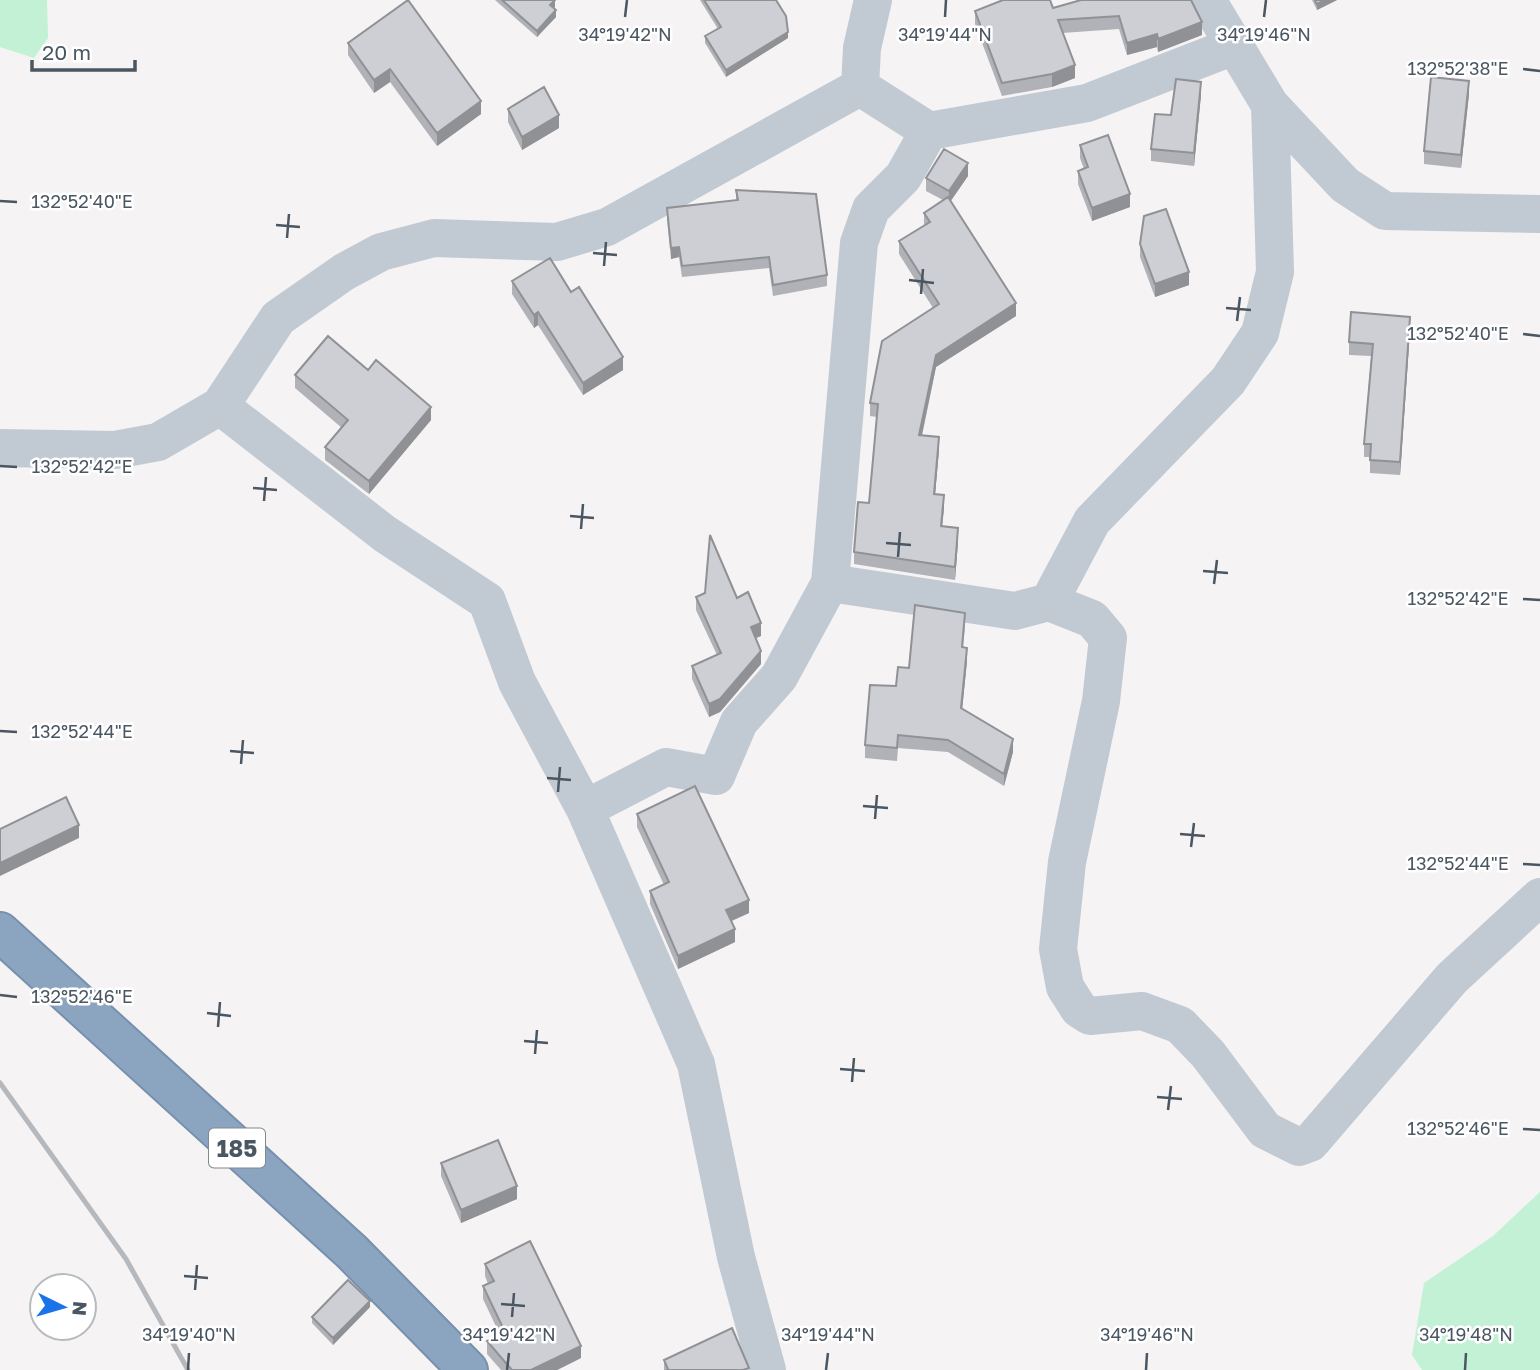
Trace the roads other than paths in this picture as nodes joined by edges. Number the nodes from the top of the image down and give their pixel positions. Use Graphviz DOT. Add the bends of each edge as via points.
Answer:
graph roads {
  1 [pos="873,0"];
  2 [pos="1207,0"];
  3 [pos="1234,46"];
  4 [pos="860,87"];
  5 [pos="1270,105"];
  6 [pos="929,131"];
  7 [pos="1540,214"];
  8 [pos="220,406"];
  9 [pos="0,448"];
  10 [pos="830,583"];
  11 [pos="1049,602"];
  12 [pos="585,809"];
  13 [pos="1540,897"];
  14 [pos="0,932"];
  15 [pos="468,1370"];
  16 [pos="767,1370"];
  1 -- 4 [label="street" via="862,48"];
  2 -- 3 [label="street"];
  3 -- 5 [label="street"];
  3 -- 6 [label="street" via="1087,103"];
  4 -- 6 [label="street"];
  4 -- 8 [label="street" via="607,227 557,242 434,237 381,252 278,318"];
  5 -- 7 [label="street" via="1345,185 1385,211"];
  5 -- 11 [label="street" via="1275,272 1260,333 1228,381 1091,521"];
  6 -- 10 [label="street" via="903,177 871,209 859,243"];
  8 -- 9 [label="street" via="158,442 114,450"];
  8 -- 12 [label="street" via="385,534 488,601 517,682"];
  10 -- 11 [label="street" via="1015,611"];
  10 -- 12 [label="street" via="779,677 740,722 716,776 666,767"];
  11 -- 13 [label="street" via="1092,619 1108,638 1101,701 1068,862 1058,950 1065,987 1079,1009 1090,1016 1142,1011 1180,1026 1208,1054 1265,1130 1299,1147 1310,1143 1451,978"];
  12 -- 16 [label="street" via="696,1064 736,1257"];
  14 -- 15 [label="highway, 185" via="352,1252"];
}
